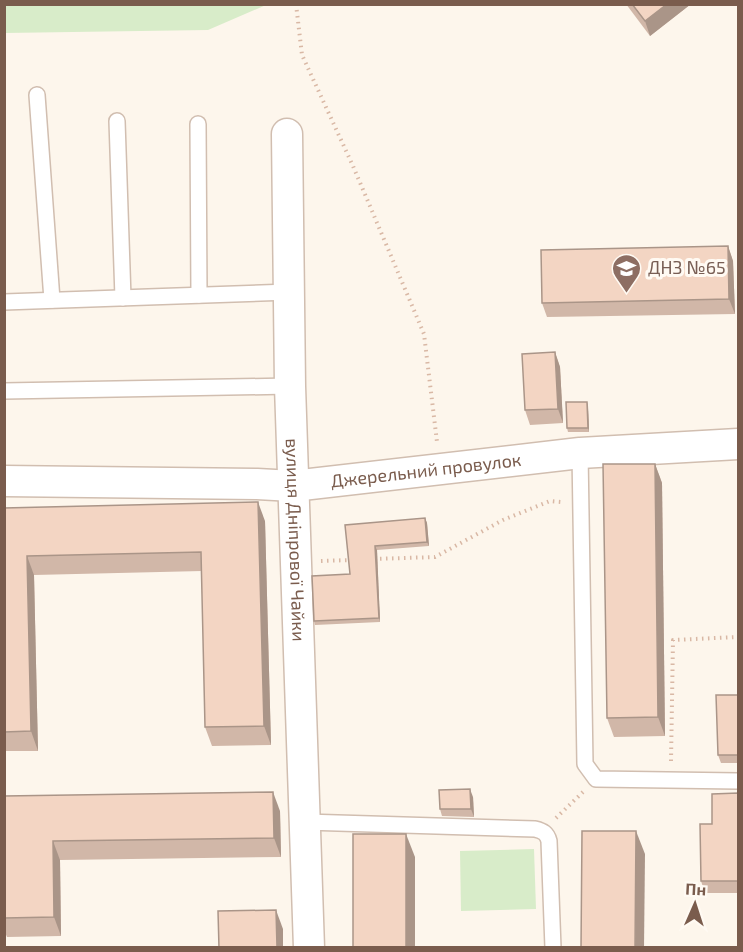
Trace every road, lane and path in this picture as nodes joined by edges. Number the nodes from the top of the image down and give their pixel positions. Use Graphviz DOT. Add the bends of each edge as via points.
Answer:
graph roads {
  1 [pos="296,4"];
  2 [pos="37,96"];
  3 [pos="117,121"];
  4 [pos="198,124"];
  5 [pos="287,134"];
  6 [pos="290,292"];
  7 [pos="199,295"];
  8 [pos="123,298"];
  9 [pos="52,300"];
  10 [pos="4,302"];
  11 [pos="290,386"];
  12 [pos="4,391"];
  13 [pos="738,444"];
  14 [pos="580,453"];
  15 [pos="442,469"];
  16 [pos="4,481"];
  17 [pos="294,486"];
  18 [pos="581,503"];
  19 [pos="354,560"];
  20 [pos="365,560"];
  21 [pos="296,562"];
  22 [pos="738,637"];
  23 [pos="596,779"];
  24 [pos="671,780"];
  25 [pos="738,781"];
  26 [pos="305,822"];
  27 [pos="542,831"];
  28 [pos="309,948"];
  29 [pos="553,948"];
  1 -- 15 [label="path" via="302,55 424,334"];
  2 -- 9 [label="lane"];
  3 -- 8 [label="lane"];
  4 -- 7 [label="lane"];
  5 -- 6 [label="street, вулиця Дніпрової Чайки"];
  6 -- 7 [label="lane"];
  6 -- 11 [label="street, вулиця Дніпрової Чайки"];
  7 -- 8 [label="lane"];
  8 -- 9 [label="lane"];
  9 -- 10 [label="lane"];
  11 -- 12 [label="lane"];
  11 -- 17 [label="street, вулиця Дніпрової Чайки"];
  13 -- 14 [label="street, Джерельний провулок"];
  14 -- 15 [label="street, Джерельний провулок"];
  14 -- 18 [label="lane"];
  15 -- 17 [label="street, Джерельний провулок"];
  16 -- 17 [label="street, Джерельний провулок"];
  17 -- 21 [label="street, вулиця Дніпрової Чайки"];
  18 -- 20 [label="path" via="550,501 503,520 435,557"];
  18 -- 23 [label="lane" via="585,764"];
  19 -- 21 [label="path"];
  21 -- 26 [label="street, вулиця Дніпрової Чайки"];
  22 -- 24 [label="path" via="673,640"];
  23 -- 24 [label="lane"];
  23 -- 27 [label="path"];
  24 -- 25 [label="lane"];
  26 -- 27 [label="lane"];
  26 -- 28 [label="street, вулиця Дніпрової Чайки"];
  27 -- 29 [label="lane" via="549,841"];
}
